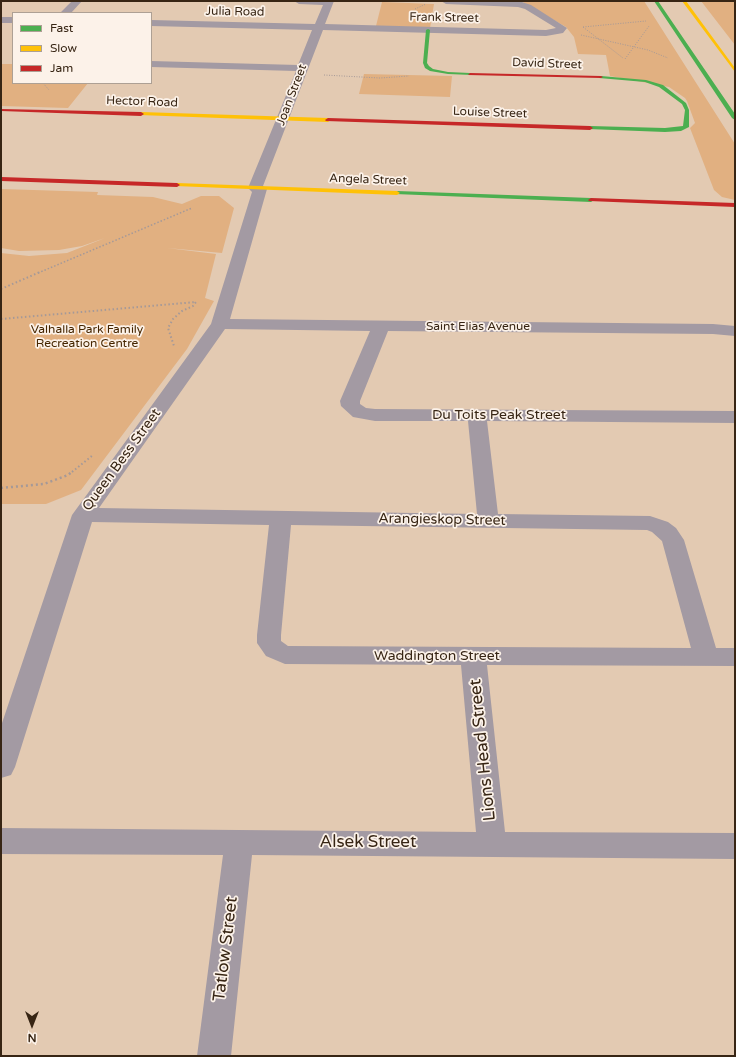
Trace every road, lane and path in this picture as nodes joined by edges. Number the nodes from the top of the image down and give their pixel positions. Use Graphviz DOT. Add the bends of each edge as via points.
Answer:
graph roads {
  1 [pos="77,1"];
  2 [pos="299,1"];
  3 [pos="329,1"];
  4 [pos="446,1"];
  5 [pos="656,1"];
  6 [pos="684,1"];
  7 [pos="66,12"];
  8 [pos="1,20"];
  9 [pos="12,20"];
  10 [pos="649,20"];
  11 [pos="152,23"];
  12 [pos="650,24"];
  13 [pos="318,28"];
  14 [pos="559,28"];
  15 [pos="428,30"];
  16 [pos="595,37"];
  17 [pos="634,47"];
  18 [pos="673,60"];
  19 [pos="152,64"];
  20 [pos="432,70"];
  21 [pos="301,71"];
  22 [pos="735,71"];
  23 [pos="1,110"];
  24 [pos="687,117"];
  25 [pos="735,118"];
  26 [pos="282,119"];
  27 [pos="1,180"];
  28 [pos="257,188"];
  29 [pos="198,205"];
  30 [pos="735,205"];
  31 [pos="1,289"];
  32 [pos="1,319"];
  33 [pos="220,324"];
  34 [pos="381,326"];
  35 [pos="735,331"];
  36 [pos="176,349"];
  37 [pos="477,415"];
  38 [pos="735,417"];
  39 [pos="95,453"];
  40 [pos="1,488"];
  41 [pos="83,515"];
  42 [pos="281,518"];
  43 [pos="488,520"];
  44 [pos="473,656"];
  45 [pos="706,657"];
  46 [pos="735,657"];
  47 [pos="1,767"];
  48 [pos="1,841"];
  49 [pos="239,843"];
  50 [pos="492,844"];
  51 [pos="735,846"];
  52 [pos="214,1056"];
  1 -- 7 [label="street"];
  2 -- 3 [label="street"];
  3 -- 13 [label="street, Joan Street"];
  4 -- 14 [label="street" via="519,4 528,7"];
  5 -- 25 [label="street"];
  6 -- 22 [label="street"];
  8 -- 9 [label="street"];
  10 -- 16 [label="path" via="584,27"];
  11 -- 13 [label="street, Julia Road"];
  12 -- 17 [label="path"];
  13 -- 15 [label="street, Frank Street"];
  13 -- 21 [label="street, Joan Street"];
  14 -- 15 [label="street, Frank Street" via="546,33"];
  14 -- 16 [label="path"];
  15 -- 20 [label="street" via="425,63"];
  16 -- 17 [label="path"];
  16 -- 17 [label="path" via="625,59"];
  17 -- 18 [label="path"];
  19 -- 21 [label="street"];
  20 -- 21 [label="path" via="391,78"];
  20 -- 24 [label="street, David Street" via="448,73 622,78 646,81 661,86 675,95 684,103"];
  21 -- 26 [label="street, Joan Street"];
  23 -- 26 [label="street, Hector Road"];
  24 -- 26 [label="street, Louise Street" via="686,127 665,130"];
  26 -- 28 [label="street, Joan Street"];
  27 -- 28 [label="street, Angela Street"];
  28 -- 30 [label="street, Angela Street"];
  28 -- 33 [label="street, Queen Bess Street"];
  29 -- 31 [label="path"];
  32 -- 36 [label="path" via="196,302 173,319 168,328"];
  33 -- 34 [label="street, Saint Elias Avenue"];
  33 -- 41 [label="street, Queen Bess Street"];
  34 -- 35 [label="street, Saint Elias Avenue"];
  34 -- 37 [label="street, Du Toits Peak Street" via="350,401 355,410 368,414"];
  37 -- 38 [label="street, Du Toits Peak Street"];
  37 -- 43 [label="street"];
  39 -- 40 [label="path" via="68,476 44,484"];
  41 -- 42 [label="street, Arangieskop Street"];
  41 -- 47 [label="street, Queen Bess Street"];
  42 -- 43 [label="street, Arangieskop Street"];
  42 -- 44 [label="street, Waddington Street" via="269,635 269,643 275,650 285,655 296,656"];
  43 -- 45 [label="street, Arangieskop Street" via="639,522 660,527 673,540"];
  44 -- 45 [label="street, Waddington Street"];
  44 -- 50 [label="street, Lions Head Street"];
  45 -- 46 [label="street, Waddington Street"];
  48 -- 49 [label="street, Alsek Street"];
  49 -- 50 [label="street, Alsek Street"];
  49 -- 52 [label="street, Tatlow Street"];
  50 -- 51 [label="street, Alsek Street"];
}
